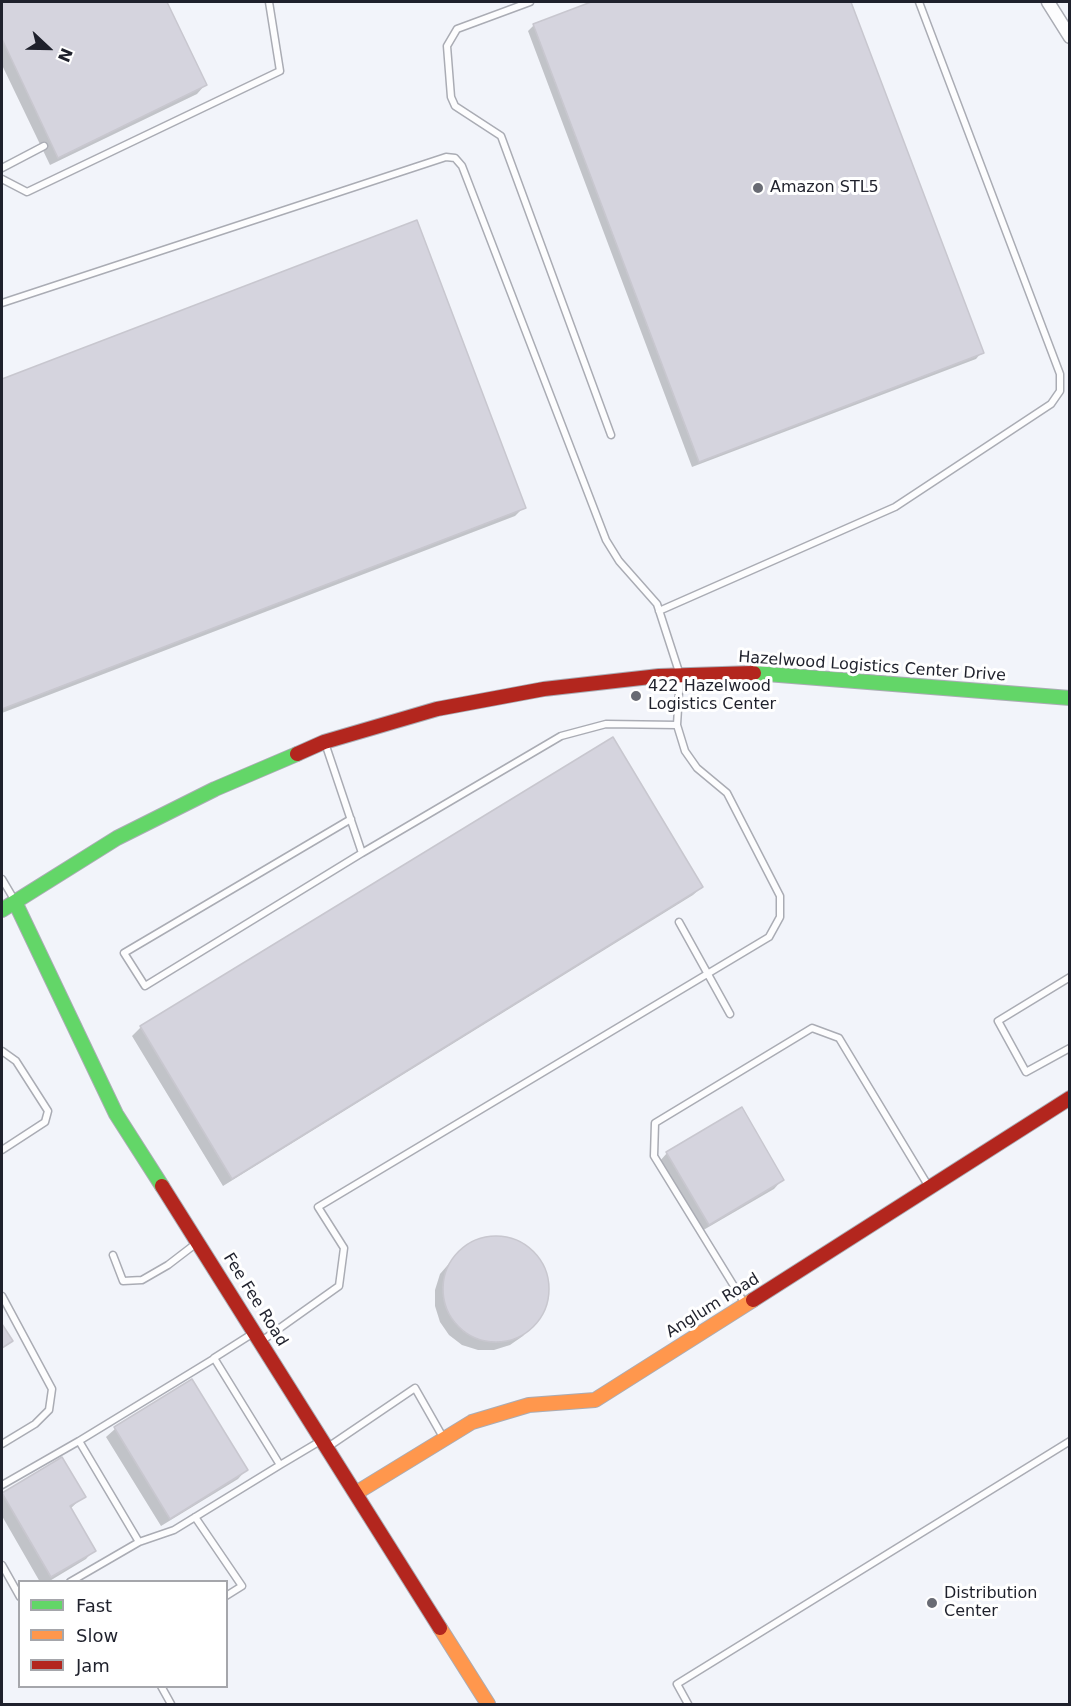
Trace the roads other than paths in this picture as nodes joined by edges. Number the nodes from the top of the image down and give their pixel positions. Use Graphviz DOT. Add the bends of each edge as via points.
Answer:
graph roads {
  1 [pos="269,2"];
  2 [pos="530,2"];
  3 [pos="919,2"];
  4 [pos="1048,2"];
  5 [pos="1070,38"];
  6 [pos="44,146"];
  7 [pos="2,168"];
  8 [pos="2,179"];
  9 [pos="2,303"];
  10 [pos="611,435"];
  11 [pos="659,611"];
  12 [pos="680,675"];
  13 [pos="1070,698"];
  14 [pos="677,725"];
  15 [pos="324,742"];
  16 [pos="351,819"];
  17 [pos="362,853"];
  18 [pos="2,879"];
  19 [pos="15,902"];
  20 [pos="2,910"];
  21 [pos="679,922"];
  22 [pos="707,973"];
  23 [pos="1070,977"];
  24 [pos="730,1014"];
  25 [pos="1070,1048"];
  26 [pos="2,1051"];
  27 [pos="1070,1098"];
  28 [pos="2,1150"];
  29 [pos="929,1187"];
  30 [pos="198,1241"];
  31 [pos="113,1256"];
  32 [pos="2,1296"];
  33 [pos="745,1305"];
  34 [pos="259,1336"];
  35 [pos="215,1358"];
  36 [pos="444,1439"];
  37 [pos="78,1441"];
  38 [pos="1070,1441"];
  39 [pos="325,1443"];
  40 [pos="2,1444"];
  41 [pos="280,1465"];
  42 [pos="2,1485"];
  43 [pos="356,1493"];
  44 [pos="195,1517"];
  45 [pos="139,1542"];
  46 [pos="2,1565"];
  47 [pos="72,1580"];
  48 [pos="18,1593"];
  49 [pos="228,1595"];
  50 [pos="162,1688"];
  51 [pos="171,1704"];
  52 [pos="488,1704"];
  53 [pos="688,1704"];
  1 -- 8 [label="lane" via="280,71 27,192"];
  2 -- 10 [label="lane" via="457,29 447,46 451,97 455,106 501,136"];
  3 -- 11 [label="lane" via="1060,374 1060,391 1051,404 895,507"];
  4 -- 5 [label="street"];
  6 -- 7 [label="lane"];
  9 -- 11 [label="lane" via="446,157 454,158 462,165 606,540"];
  11 -- 12 [label="lane"];
  12 -- 13 [label="street, Hazelwood Logistics Center Drive" via="767,673"];
  12 -- 14 [label="lane"];
  12 -- 15 [label="street, Hazelwood Logistics Center Drive" via="555,687 437,709"];
  14 -- 17 [label="lane" via="606,724 561,736"];
  14 -- 22 [label="lane" via="685,751 697,768 727,793 780,896 780,917 769,937"];
  15 -- 16 [label="lane"];
  15 -- 19 [label="street, Hazelwood Logistics Center Drive" via="215,789 117,838"];
  16 -- 17 [label="lane"];
  16 -- 17 [label="lane" via="124,953 146,986"];
  18 -- 19 [label="lane"];
  19 -- 20 [label="street, Hazelwood Logistics Center Drive"];
  19 -- 30 [label="street, Fee Fee Road" via="116,1114"];
  21 -- 22 [label="lane"];
  22 -- 24 [label="lane"];
  22 -- 34 [label="lane" via="318,1207 344,1248 339,1286"];
  23 -- 25 [label="lane" via="998,1022 1026,1072"];
  26 -- 28 [label="lane" via="16,1062 48,1111 45,1122"];
  27 -- 29 [label="street, Anglum Road"];
  29 -- 33 [label="street, Anglum Road"];
  29 -- 33 [label="lane" via="839,1038 812,1028 655,1123 654,1156"];
  30 -- 31 [label="lane" via="142,1280 123,1281"];
  30 -- 34 [label="street, Fee Fee Road"];
  32 -- 40 [label="lane" via="52,1389 49,1410 35,1424"];
  33 -- 36 [label="street, Anglum Road" via="595,1400 529,1405 472,1422"];
  34 -- 35 [label="lane"];
  34 -- 39 [label="street, Fee Fee Road"];
  35 -- 37 [label="lane"];
  35 -- 41 [label="lane"];
  36 -- 39 [label="lane" via="415,1388"];
  36 -- 43 [label="street, Anglum Road"];
  37 -- 42 [label="lane"];
  37 -- 45 [label="lane"];
  38 -- 53 [label="lane" via="677,1683"];
  39 -- 41 [label="lane"];
  39 -- 43 [label="street, Fee Fee Road"];
  41 -- 44 [label="lane"];
  43 -- 52 [label="street, Fee Fee Road"];
  44 -- 45 [label="lane" via="174,1530"];
  44 -- 49 [label="lane" via="242,1586"];
  45 -- 47 [label="lane"];
  46 -- 48 [label="lane"];
  50 -- 51 [label="lane"];
}
